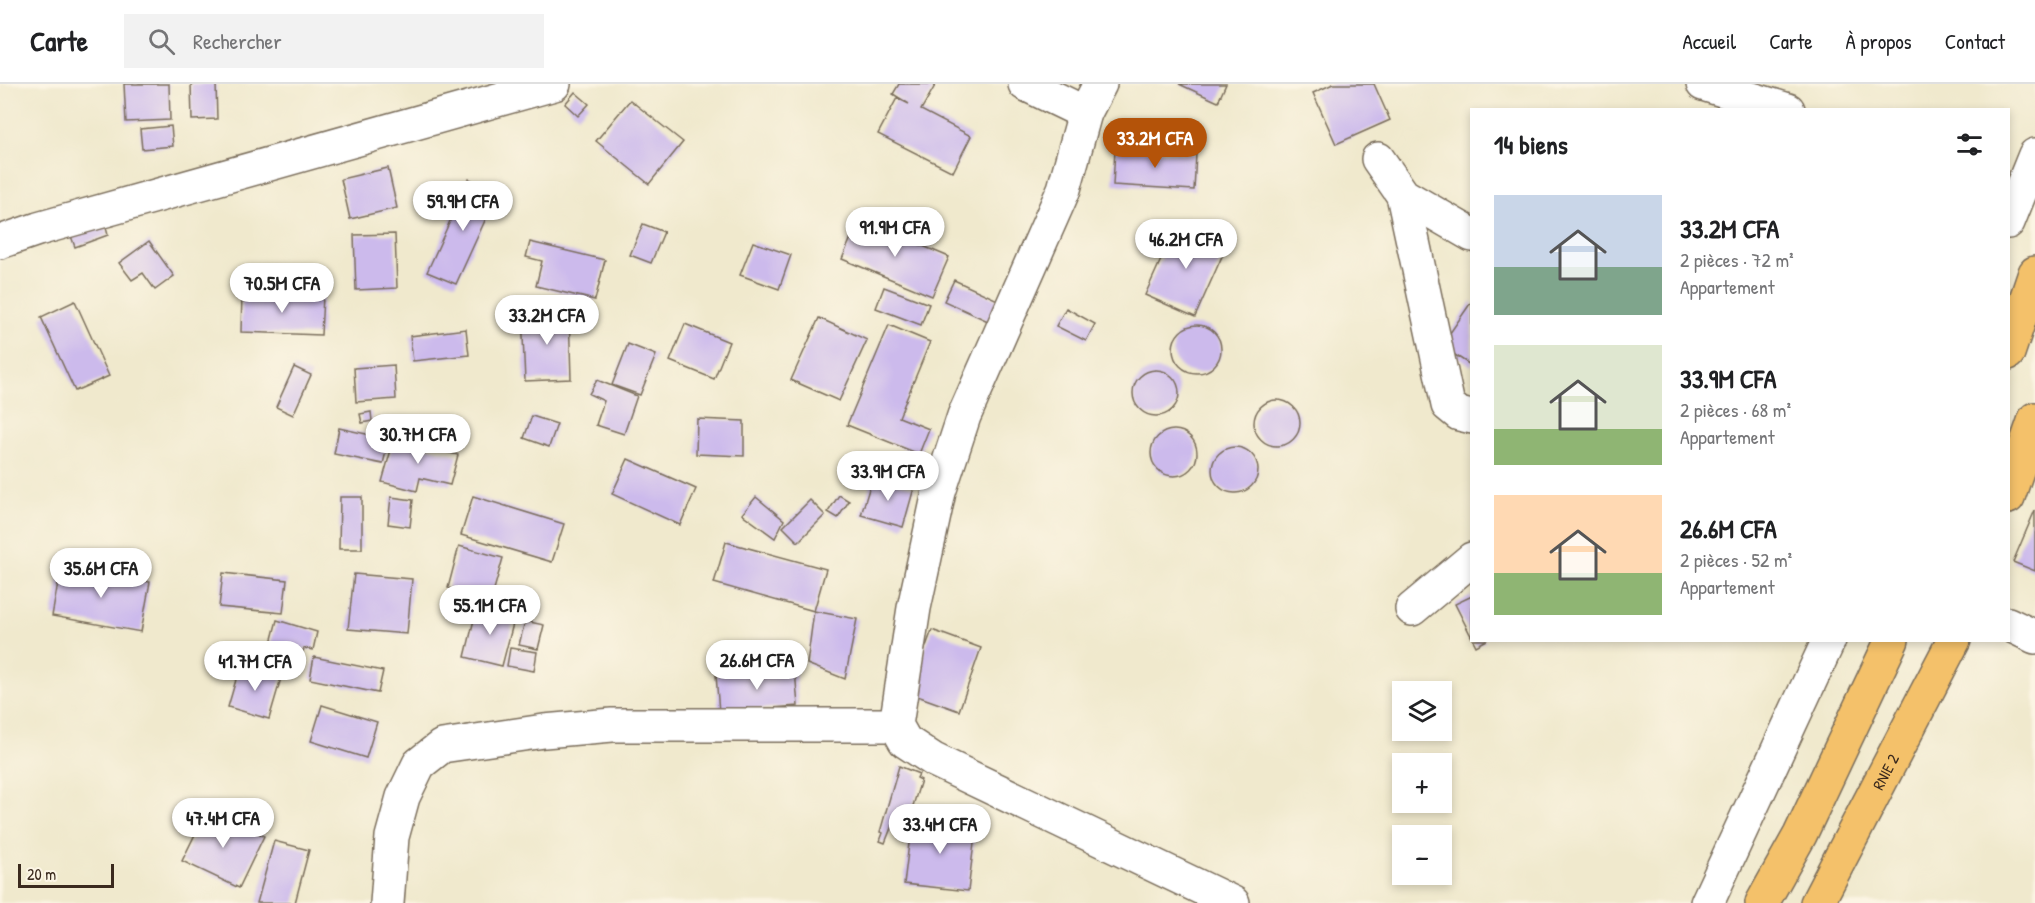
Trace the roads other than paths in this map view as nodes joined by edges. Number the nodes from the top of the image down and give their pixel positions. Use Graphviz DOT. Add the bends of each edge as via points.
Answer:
graph roads {
  1 [pos="554,84"];
  2 [pos="1025,84"];
  3 [pos="1100,84"];
  4 [pos="1703,84"];
  5 [pos="1781,108"];
  6 [pos="1085,113"];
  7 [pos="1378,159"];
  8 [pos="2026,173"];
  9 [pos="1403,195"];
  10 [pos="2010,217"];
  11 [pos="1470,233"];
  12 [pos="0,243"];
  13 [pos="2035,273"];
  14 [pos="2010,347"];
  15 [pos="1470,417"];
  16 [pos="2035,418"];
  17 [pos="2010,490"];
  18 [pos="1470,561"];
  19 [pos="1412,609"];
  20 [pos="2010,625"];
  21 [pos="2035,637"];
  22 [pos="1828,642"];
  23 [pos="1891,642"];
  24 [pos="1953,642"];
  25 [pos="896,725"];
  26 [pos="387,903"];
  27 [pos="1233,903"];
  28 [pos="1707,903"];
  29 [pos="1762,903"];
  30 [pos="1817,903"];
  1 -- 12 [label="street"];
  2 -- 6 [label="street"];
  3 -- 6 [label="street"];
  4 -- 5 [label="street"];
  6 -- 25 [label="street" via="1064,189 964,416 939,492 914,608"];
  7 -- 9 [label="street"];
  8 -- 10 [label="street"];
  9 -- 11 [label="street"];
  9 -- 15 [label="street" via="1448,405"];
  13 -- 14 [label="highway"];
  16 -- 17 [label="highway"];
  18 -- 19 [label="street"];
  20 -- 21 [label="street"];
  22 -- 28 [label="street"];
  23 -- 29 [label="highway" via="1800,835"];
  24 -- 30 [label="highway, RNIE 2 / RNIE 2"];
  25 -- 26 [label="street" via="612,725 442,746 419,764 403,797 392,837"];
  25 -- 27 [label="street" via="905,741 934,760"];
}
